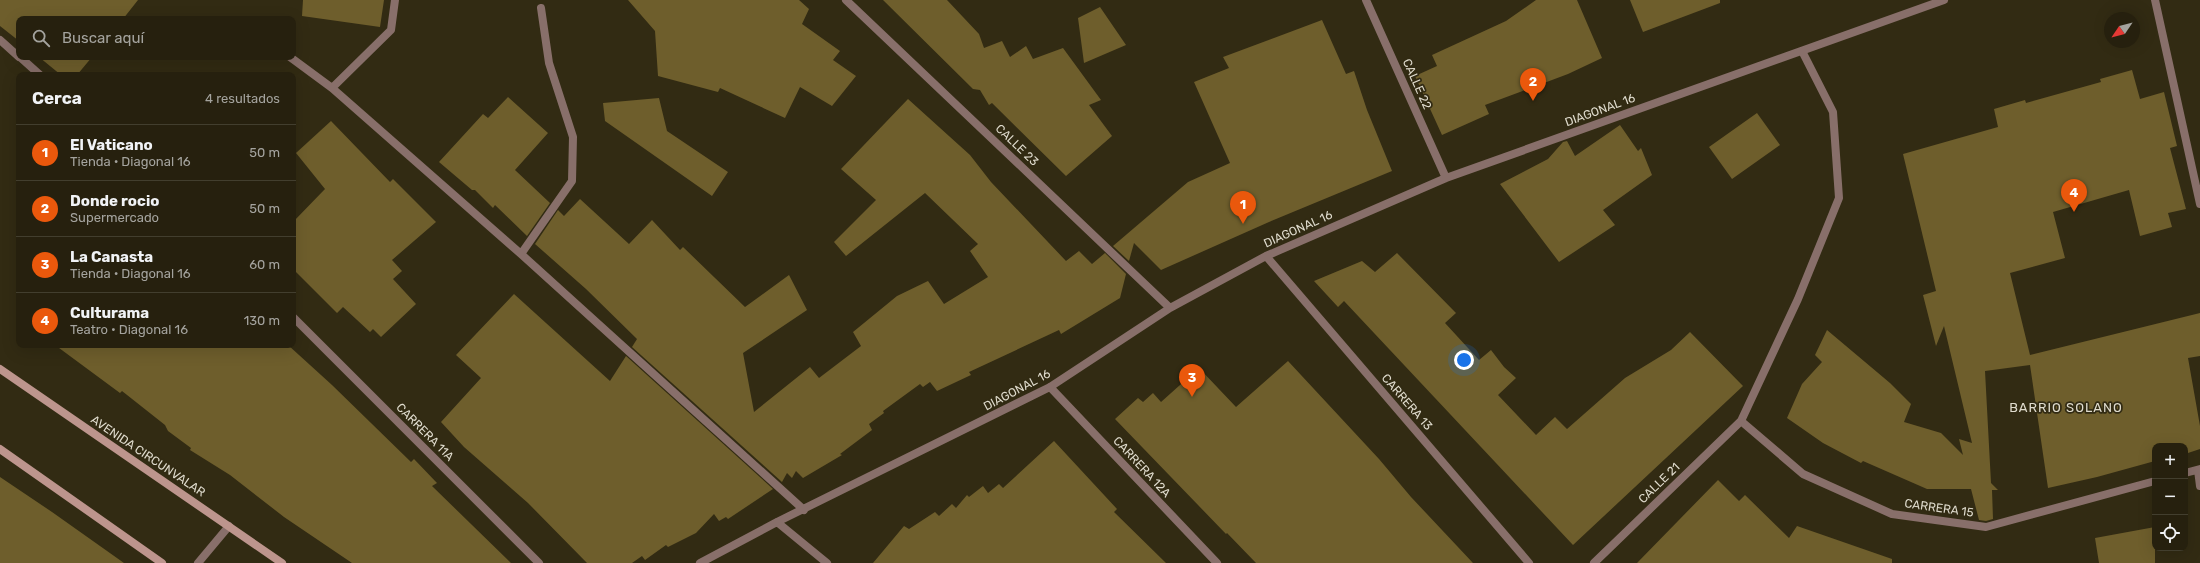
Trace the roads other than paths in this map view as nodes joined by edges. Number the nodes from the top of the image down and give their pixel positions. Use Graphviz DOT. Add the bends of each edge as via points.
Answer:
graph roads {
  1 [pos="395,0"];
  2 [pos="846,0"];
  3 [pos="1366,0"];
  4 [pos="1944,0"];
  5 [pos="2155,0"];
  6 [pos="541,8"];
  7 [pos="0,40"];
  8 [pos="1802,51"];
  9 [pos="16,54"];
  10 [pos="22,60"];
  11 [pos="294,60"];
  12 [pos="36,72"];
  13 [pos="332,88"];
  14 [pos="1446,178"];
  15 [pos="2200,204"];
  16 [pos="521,254"];
  17 [pos="1266,256"];
  18 [pos="1170,308"];
  19 [pos="296,320"];
  20 [pos="0,369"];
  21 [pos="1050,388"];
  22 [pos="1741,421"];
  23 [pos="0,449"];
  24 [pos="2199,470"];
  25 [pos="2188,472"];
  26 [pos="2152,482"];
  27 [pos="2200,486"];
  28 [pos="804,510"];
  29 [pos="777,522"];
  30 [pos="229,526"];
  31 [pos="162,563"];
  32 [pos="198,563"];
  33 [pos="282,563"];
  34 [pos="539,563"];
  35 [pos="700,563"];
  36 [pos="827,563"];
  37 [pos="1216,563"];
  38 [pos="1529,563"];
  39 [pos="1594,563"];
  1 -- 13 [label="street" via="391,30"];
  2 -- 18 [label="street, CALLE 23"];
  3 -- 14 [label="street, CALLE 22"];
  4 -- 8 [label="street, DIAGONAL 16"];
  5 -- 15 [label="street"];
  6 -- 16 [label="street" via="550,63 574,138 572,181"];
  7 -- 9 [label="street"];
  8 -- 14 [label="street, DIAGONAL 16"];
  8 -- 22 [label="street" via="1833,112 1839,198 1798,299"];
  10 -- 12 [label="street"];
  11 -- 13 [label="street"];
  13 -- 16 [label="street"];
  14 -- 17 [label="street, DIAGONAL 16"];
  16 -- 28 [label="street"];
  17 -- 18 [label="street, DIAGONAL 16"];
  17 -- 38 [label="street, CARRERA 13"];
  18 -- 21 [label="street, DIAGONAL 16"];
  19 -- 34 [label="street, CARRERA 11A"];
  20 -- 30 [label="main road, AVENIDA CIRCUNVALAR"];
  21 -- 28 [label="street, DIAGONAL 16"];
  21 -- 37 [label="street, CARRERA 12A"];
  22 -- 26 [label="street, CARRERA 15" via="1803,474 1892,514 1986,527"];
  22 -- 39 [label="street, CALLE 21"];
  23 -- 31 [label="main road"];
  24 -- 25 [label="street"];
  24 -- 27 [label="street"];
  28 -- 29 [label="street, DIAGONAL 16"];
  29 -- 35 [label="street, DIAGONAL 16"];
  29 -- 36 [label="street"];
  30 -- 32 [label="street"];
  30 -- 33 [label="main road, AVENIDA CIRCUNVALAR"];
}
